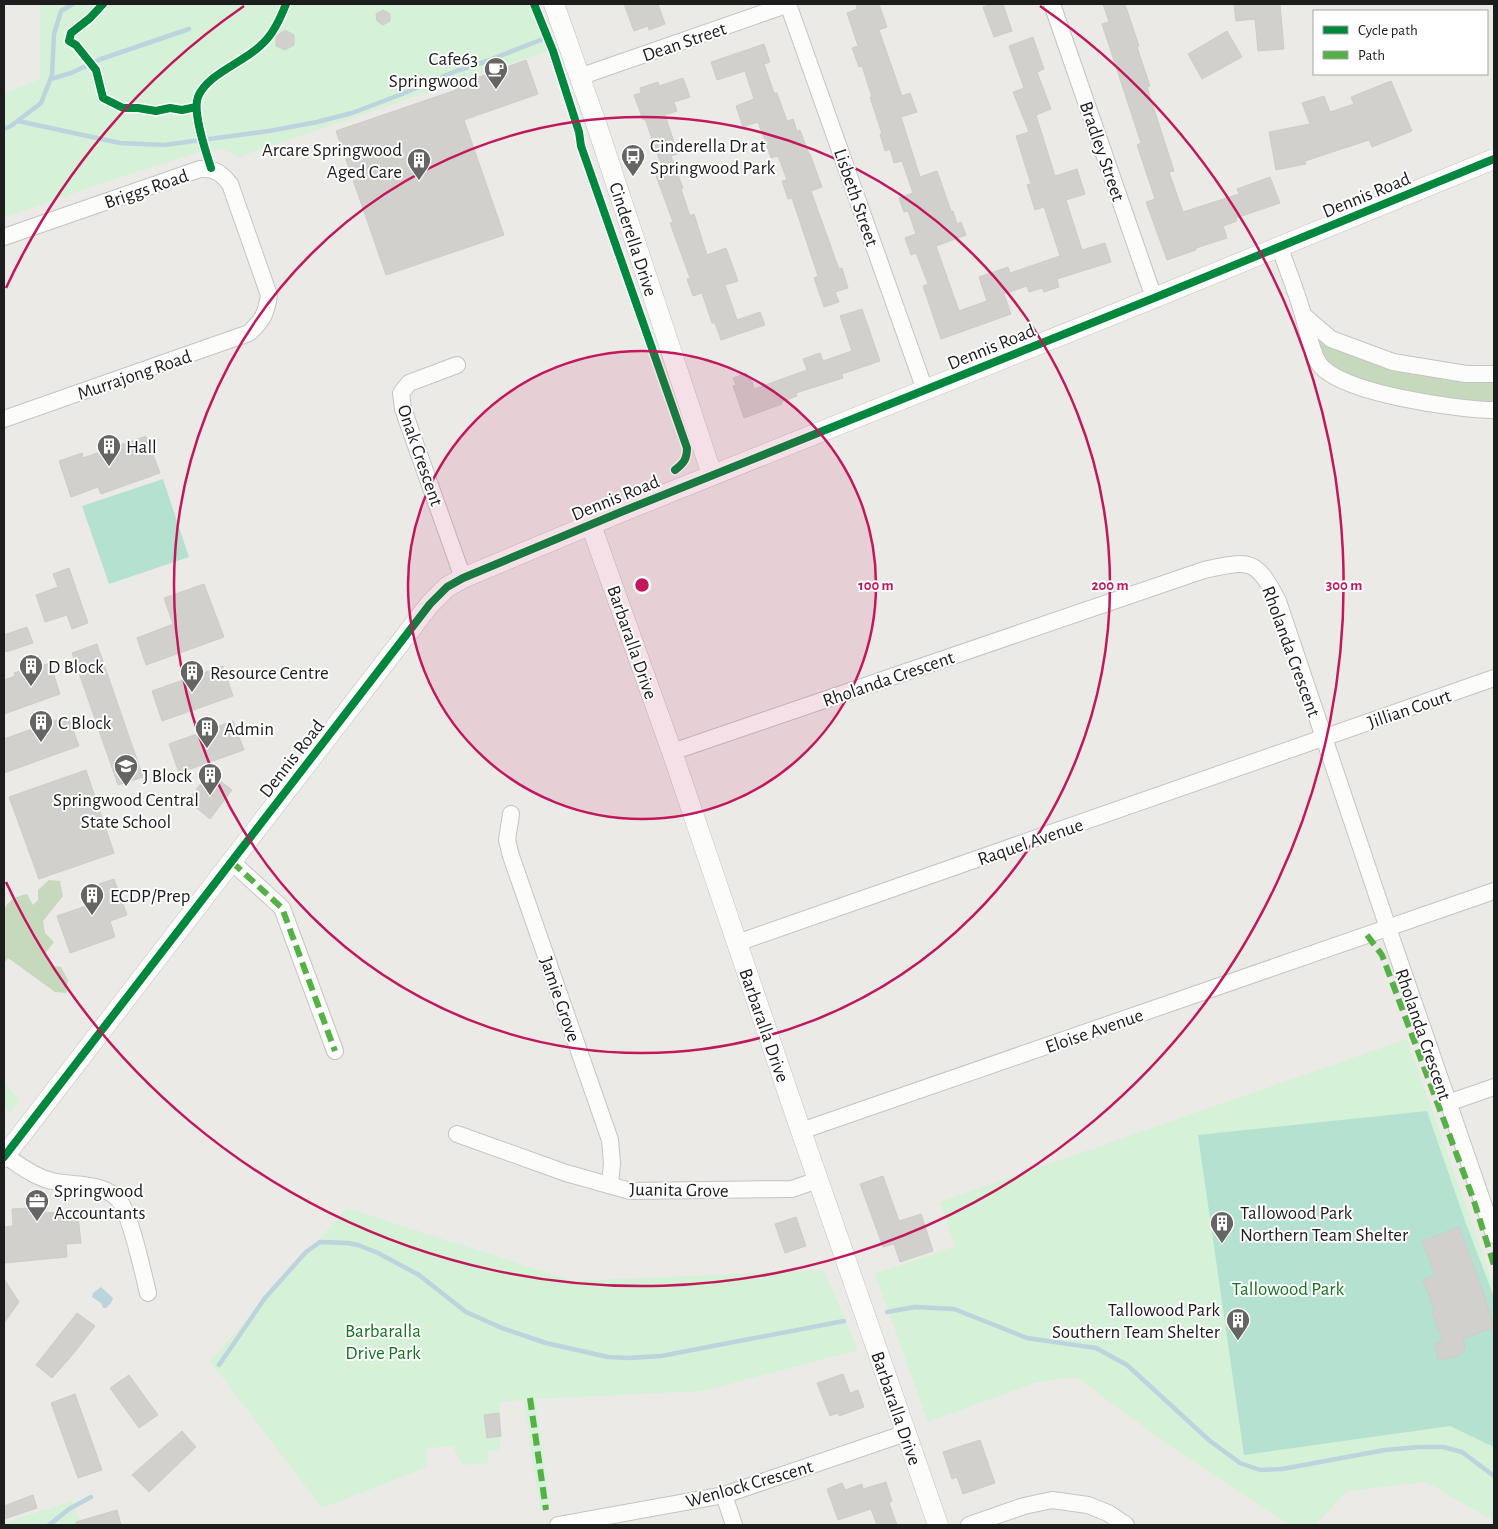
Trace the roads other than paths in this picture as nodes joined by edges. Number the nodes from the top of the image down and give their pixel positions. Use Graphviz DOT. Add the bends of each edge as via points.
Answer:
graph roads {
  1 [pos="554,4"];
  2 [pos="788,4"];
  3 [pos="1052,4"];
  4 [pos="579,77"];
  5 [pos="1494,159"];
  6 [pos="4,237"];
  7 [pos="1280,247"];
  8 [pos="1154,298"];
  9 [pos="1303,315"];
  10 [pos="260,323"];
  11 [pos="458,365"];
  12 [pos="1494,374"];
  13 [pos="925,390"];
  14 [pos="1494,410"];
  15 [pos="4,419"];
  16 [pos="712,475"];
  17 [pos="591,525"];
  18 [pos="464,578"];
  19 [pos="1494,678"];
  20 [pos="1324,738"];
  21 [pos="672,752"];
  22 [pos="511,814"];
  23 [pos="232,862"];
  24 [pos="1494,891"];
  25 [pos="1388,928"];
  26 [pos="737,943"];
  27 [pos="335,1051"];
  28 [pos="1494,1088"];
  29 [pos="1448,1103"];
  30 [pos="801,1131"];
  31 [pos="457,1134"];
  32 [pos="4,1156"];
  33 [pos="818,1180"];
  34 [pos="610,1185"];
  35 [pos="1494,1235"];
  36 [pos="148,1292"];
  37 [pos="906,1432"];
  38 [pos="724,1495"];
  39 [pos="558,1525"];
  40 [pos="734,1525"];
  41 [pos="938,1525"];
  42 [pos="969,1525"];
  43 [pos="1126,1525"];
  1 -- 4 [label="street, Cinderella Drive"];
  2 -- 4 [label="street, Dean Street"];
  2 -- 13 [label="street, Lisbeth Street"];
  3 -- 8 [label="street, Bradley Street"];
  4 -- 16 [label="street, Cinderella Drive"];
  5 -- 7 [label="street, Dennis Road"];
  6 -- 10 [label="street, Briggs Road" via="200,169 211,168 220,172 230,184 269,295 267,312"];
  7 -- 8 [label="street, Dennis Road"];
  7 -- 9 [label="street"];
  8 -- 13 [label="street, Dennis Road"];
  9 -- 12 [label="street" via="1331,339 1392,362 1466,374"];
  9 -- 14 [label="street" via="1318,364 1335,377 1372,392 1475,410"];
  10 -- 15 [label="street, Murrajong Road" via="249,334"];
  11 -- 18 [label="street, Onak Crescent" via="409,383 401,393 403,409"];
  13 -- 16 [label="street, Dennis Road"];
  16 -- 17 [label="street, Dennis Road"];
  17 -- 18 [label="street, Dennis Road"];
  17 -- 21 [label="street, Barbaralla Drive"];
  18 -- 23 [label="street, Dennis Road" via="447,586 430,604"];
  19 -- 20 [label="street, Jillian Court"];
  20 -- 21 [label="street, Rholanda Crescent" via="1278,601 1266,578 1254,566 1232,564 1204,570"];
  20 -- 25 [label="street, Rholanda Crescent"];
  20 -- 26 [label="street, Raquel Avenue"];
  21 -- 26 [label="street, Barbaralla Drive"];
  22 -- 34 [label="street, Jamie Grove" via="507,840 511,856 610,1140"];
  23 -- 27 [label="street" via="282,908"];
  23 -- 32 [label="street, Dennis Road"];
  24 -- 25 [label="street, Eloise Avenue"];
  25 -- 29 [label="street, Rholanda Crescent"];
  25 -- 30 [label="street, Eloise Avenue"];
  26 -- 30 [label="street, Barbaralla Drive"];
  28 -- 29 [label="street"];
  29 -- 35 [label="street, Rholanda Crescent"];
  30 -- 33 [label="street, Barbaralla Drive"];
  31 -- 34 [label="street, Juanita Grove" via="566,1173"];
  32 -- 36 [label="street" via="51,1181 104,1189 118,1199 126,1212"];
  33 -- 34 [label="street, Juanita Grove" via="792,1189 630,1191"];
  33 -- 37 [label="street, Barbaralla Drive"];
  37 -- 38 [label="street, Wenlock Crescent"];
  37 -- 41 [label="street, Barbaralla Drive"];
  38 -- 39 [label="street, Wenlock Crescent"];
  38 -- 40 [label="street"];
  42 -- 43 [label="street" via="1052,1500 1088,1505"];
}
